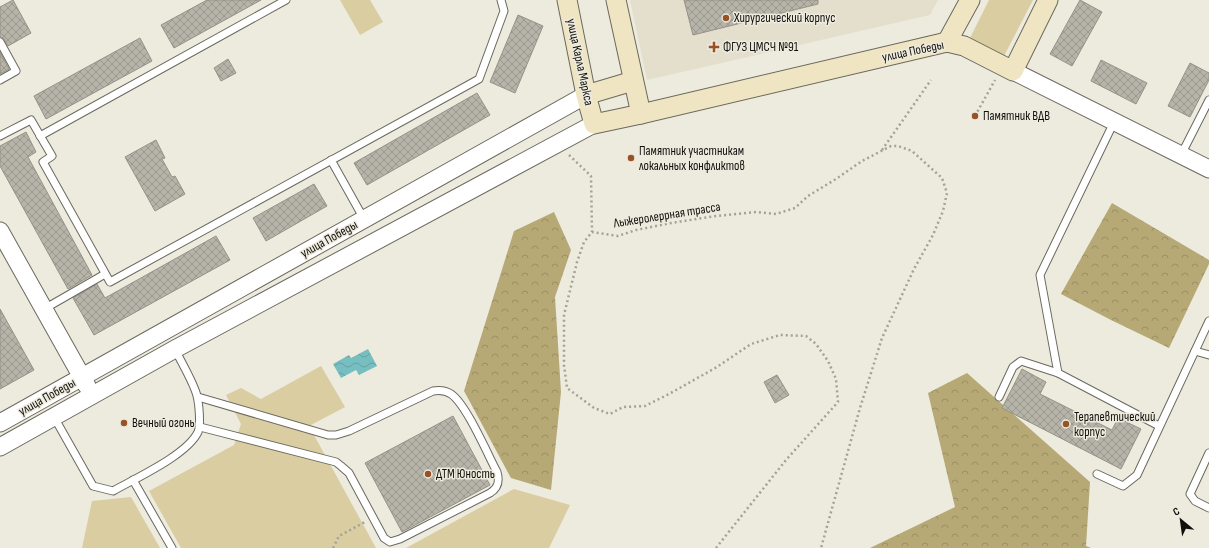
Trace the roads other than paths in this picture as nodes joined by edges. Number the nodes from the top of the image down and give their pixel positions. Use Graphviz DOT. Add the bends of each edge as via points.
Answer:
graph roads {
  1 [pos="286,0"];
  2 [pos="501,0"];
  3 [pos="567,0"];
  4 [pos="616,0"];
  5 [pos="970,0"];
  6 [pos="1048,0"];
  7 [pos="0,42"];
  8 [pos="947,42"];
  9 [pos="1013,71"];
  10 [pos="0,80"];
  11 [pos="633,81"];
  12 [pos="586,95"];
  13 [pos="1209,100"];
  14 [pos="641,114"];
  15 [pos="1114,122"];
  16 [pos="594,124"];
  17 [pos="0,136"];
  18 [pos="40,136"];
  19 [pos="1181,155"];
  20 [pos="331,160"];
  21 [pos="1209,169"];
  22 [pos="364,219"];
  23 [pos="0,231"];
  24 [pos="105,274"];
  25 [pos="44,309"];
  26 [pos="1209,321"];
  27 [pos="175,349"];
  28 [pos="1195,351"];
  29 [pos="1209,355"];
  30 [pos="1058,373"];
  31 [pos="82,377"];
  32 [pos="92,396"];
  33 [pos="198,397"];
  34 [pos="999,397"];
  35 [pos="54,417"];
  36 [pos="0,423"];
  37 [pos="1159,426"];
  38 [pos="200,427"];
  39 [pos="0,448"];
  40 [pos="1209,452"];
  41 [pos="1097,474"];
  42 [pos="133,480"];
  43 [pos="1209,508"];
  44 [pos="172,548"];
  1 -- 18 [label="lane"];
  2 -- 20 [label="lane" via="504,11 479,79"];
  3 -- 12 [label="main road, улица Карла Маркса"];
  4 -- 11 [label="main road"];
  5 -- 8 [label="main road"];
  6 -- 9 [label="main road"];
  7 -- 10 [label="lane" via="16,71"];
  8 -- 9 [label="main road, улица Победы" via="964,46"];
  8 -- 14 [label="main road, улица Победы"];
  9 -- 15 [label="street, улица Победы"];
  11 -- 12 [label="main road, улица Победы"];
  11 -- 14 [label="main road"];
  12 -- 16 [label="main road, улица Карла Маркса"];
  12 -- 22 [label="street, улица Победы"];
  13 -- 19 [label="lane"];
  14 -- 16 [label="main road, улица Победы"];
  15 -- 19 [label="street, улица Победы"];
  15 -- 30 [label="lane" via="1040,275"];
  16 -- 27 [label="street, улица Победы"];
  17 -- 18 [label="lane" via="31,120"];
  18 -- 24 [label="lane" via="52,156 43,162"];
  19 -- 21 [label="street, улица Победы"];
  20 -- 22 [label="lane"];
  20 -- 24 [label="lane" via="110,282"];
  22 -- 31 [label="street, улица Победы"];
  23 -- 25 [label="street"];
  24 -- 25 [label="lane"];
  25 -- 31 [label="street"];
  26 -- 28 [label="lane"];
  27 -- 32 [label="street, улица Победы"];
  27 -- 33 [label="lane"];
  28 -- 29 [label="lane"];
  28 -- 37 [label="lane"];
  30 -- 34 [label="lane" via="1021,362 1013,367"];
  30 -- 37 [label="lane"];
  31 -- 32 [label="street"];
  31 -- 36 [label="street, улица Победы"];
  32 -- 35 [label="street, улица Победы"];
  33 -- 38 [label="lane"];
  33 -- 38 [label="lane" via="328,435 336,435 433,391 444,390 461,404 499,478 497,487 490,493 390,542 384,538 372,518 349,473 336,462"];
  35 -- 39 [label="street, улица Победы"];
  35 -- 42 [label="lane" via="93,486 113,490"];
  37 -- 41 [label="lane" via="1137,475 1123,486"];
  38 -- 42 [label="lane" via="190,444 178,455"];
  40 -- 43 [label="lane" via="1190,494 1195,501"];
  42 -- 44 [label="lane"];
}
